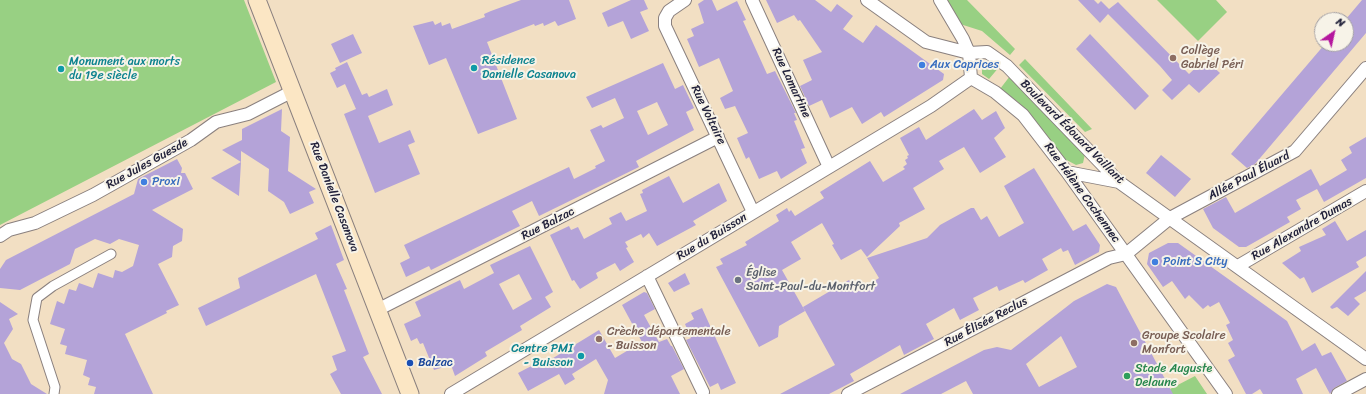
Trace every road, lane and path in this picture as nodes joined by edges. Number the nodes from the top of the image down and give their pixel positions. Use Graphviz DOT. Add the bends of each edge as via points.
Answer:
graph roads {
  1 [pos="257,0"];
  2 [pos="685,0"];
  3 [pos="752,0"];
  4 [pos="867,0"];
  5 [pos="940,0"];
  6 [pos="969,53"];
  7 [pos="1366,68"];
  8 [pos="971,78"];
  9 [pos="292,90"];
  10 [pos="718,138"];
  11 [pos="829,167"];
  12 [pos="1067,172"];
  13 [pos="1119,182"];
  14 [pos="1366,191"];
  15 [pos="753,212"];
  16 [pos="1170,218"];
  17 [pos="0,236"];
  18 [pos="111,254"];
  19 [pos="1126,254"];
  20 [pos="1238,266"];
  21 [pos="647,276"];
  22 [pos="377,310"];
  23 [pos="1366,359"];
  24 [pos="1366,379"];
  25 [pos="703,392"];
  26 [pos="54,394"];
  27 [pos="410,394"];
  28 [pos="451,394"];
  29 [pos="848,394"];
  30 [pos="1226,394"];
  31 [pos="1338,394"];
  1 -- 9 [label="main road, Rue Danielle Casanova"];
  2 -- 10 [label="street, Rue Voltaire" via="669,11 665,18 665,26"];
  3 -- 11 [label="street, Rue Lamartine"];
  4 -- 6 [label="street, Boulevard Édouard Vaillant" via="926,42"];
  5 -- 6 [label="street"];
  6 -- 8 [label="street"];
  6 -- 13 [label="street, Boulevard Édouard Vaillant" via="987,52 1007,66"];
  7 -- 16 [label="street, Allée Paul Éluard" via="1295,151"];
  8 -- 11 [label="street, Rue du Buisson" via="931,106"];
  8 -- 12 [label="street, Rue Hélène Cochennec" via="995,92 1023,115"];
  9 -- 17 [label="street, Rue Jules Guesde" via="248,114 220,120 191,140 93,195 35,223 9,230"];
  9 -- 22 [label="main road, Rue Danielle Casanova"];
  10 -- 15 [label="street, Rue Voltaire"];
  10 -- 22 [label="street, Rue Balzac"];
  11 -- 15 [label="street, Rue du Buisson"];
  12 -- 13 [label="street"];
  12 -- 19 [label="street, Rue Hélène Cochennec"];
  13 -- 16 [label="street, Boulevard Édouard Vaillant"];
  14 -- 20 [label="street, Rue Alexandre Dumas"];
  15 -- 21 [label="street, Rue du Buisson"];
  16 -- 19 [label="street, Allée Paul Éluard"];
  16 -- 20 [label="street, Boulevard Édouard Vaillant"];
  18 -- 26 [label="street" via="53,286 37,298 33,320 55,387"];
  19 -- 29 [label="street, Rue Élisée Reclus" via="1109,258"];
  19 -- 30 [label="street, Rue Hélène Cochennec"];
  20 -- 23 [label="street, Boulevard Édouard Vaillant"];
  21 -- 25 [label="street"];
  21 -- 28 [label="street, Rue du Buisson"];
  22 -- 27 [label="main road, Rue Danielle Casanova"];
  24 -- 31 [label="street"];
}
